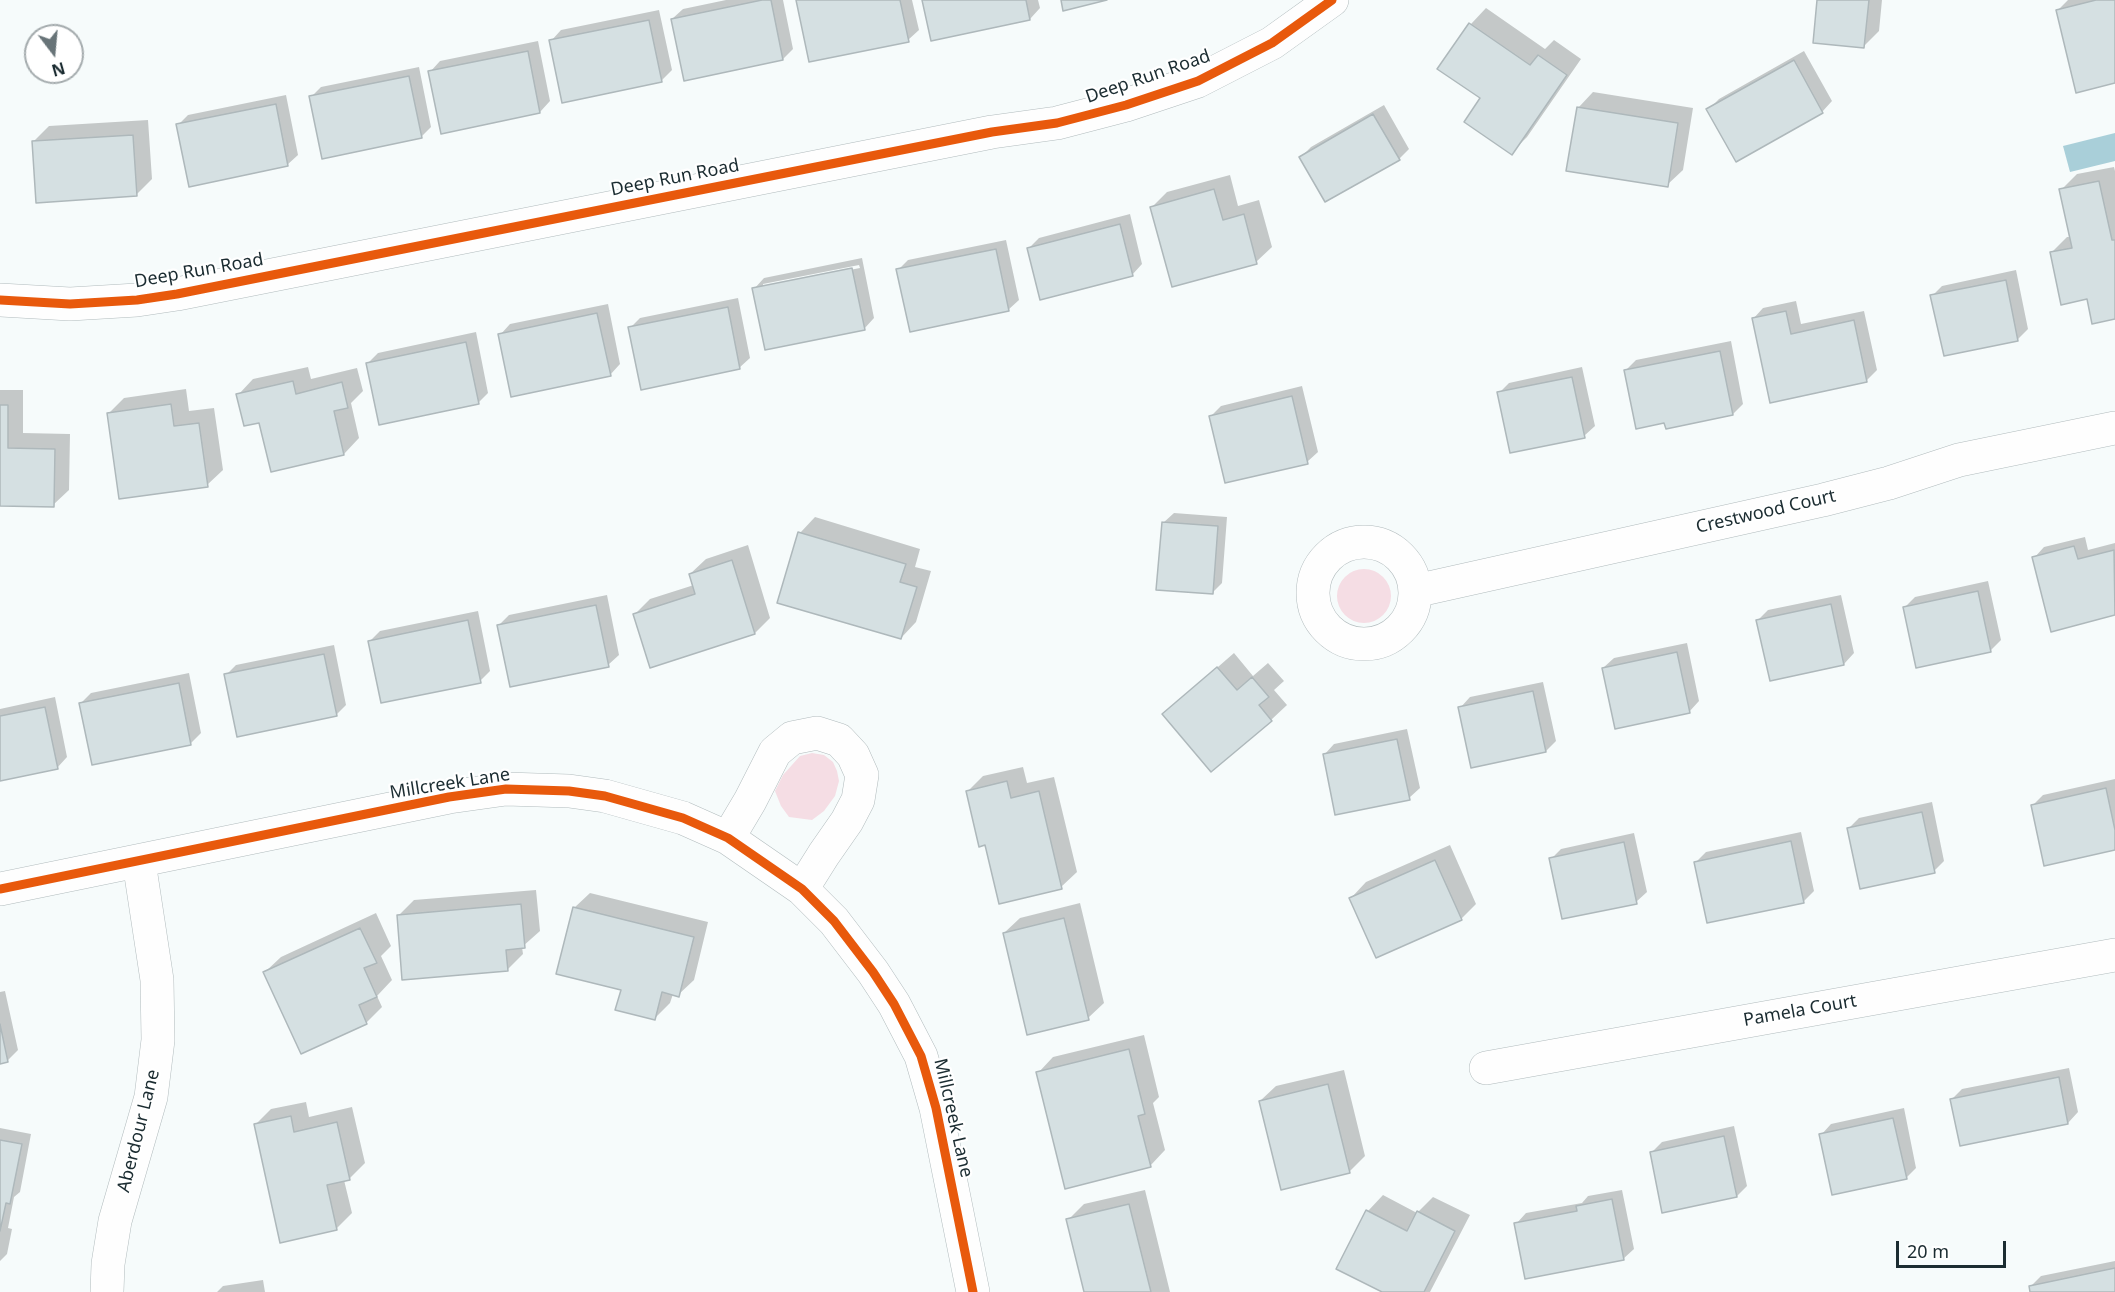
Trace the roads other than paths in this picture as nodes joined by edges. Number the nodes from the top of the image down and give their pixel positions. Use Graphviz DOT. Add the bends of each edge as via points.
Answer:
graph roads {
  1 [pos="1332,0"];
  2 [pos="0,300"];
  3 [pos="2115,428"];
  4 [pos="1415,591"];
  5 [pos="728,838"];
  6 [pos="139,862"];
  7 [pos="0,889"];
  8 [pos="802,889"];
  9 [pos="2115,955"];
  10 [pos="1486,1068"];
  11 [pos="107,1292"];
  12 [pos="973,1292"];
  1 -- 2 [label="street, Deep Run Road" via="1272,43 1198,81 1057,123 992,132 177,294 70,304"];
  3 -- 4 [label="street, Crestwood Court" via="1959,460 1823,500"];
  5 -- 6 [label="street, Millcreek Lane" via="683,818 606,796 506,789 449,797"];
  5 -- 8 [label="street, Millcreek Lane"];
  5 -- 8 [label="street" via="775,752 792,738 817,733 839,740 853,754 862,775 858,800 848,822"];
  6 -- 7 [label="street, Millcreek Lane"];
  6 -- 11 [label="street, Aberdour Lane" via="157,980 158,1040 151,1097 115,1221"];
  8 -- 12 [label="street, Millcreek Lane" via="834,921 873,972 921,1056 936,1108"];
  9 -- 10 [label="street, Pamela Court"];
}
